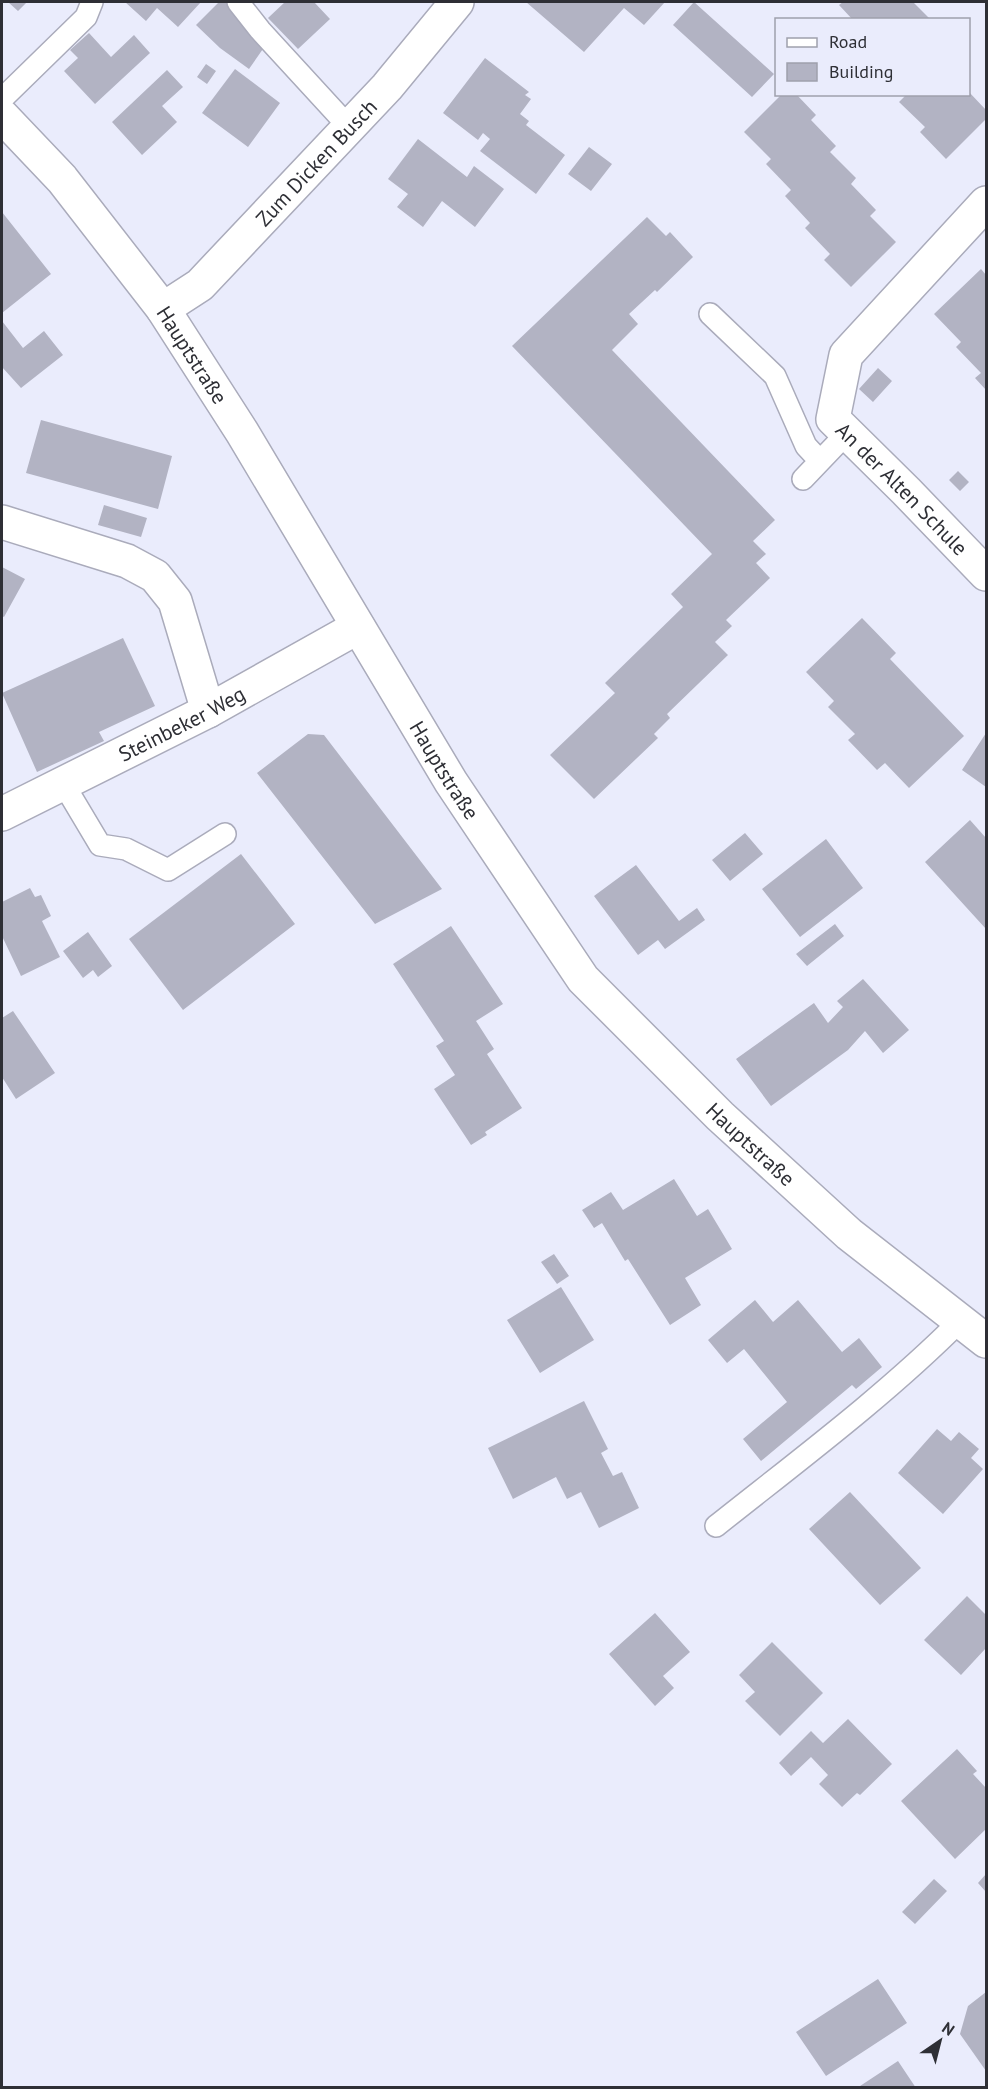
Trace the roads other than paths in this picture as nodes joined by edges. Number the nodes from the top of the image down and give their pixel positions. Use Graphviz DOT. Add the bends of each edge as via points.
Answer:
graph roads {
  1 [pos="92,2"];
  2 [pos="238,2"];
  3 [pos="457,2"];
  4 [pos="2,99"];
  5 [pos="2,116"];
  6 [pos="349,127"];
  7 [pos="987,203"];
  8 [pos="163,309"];
  9 [pos="710,314"];
  10 [pos="847,433"];
  11 [pos="820,461"];
  12 [pos="803,479"];
  13 [pos="2,522"];
  14 [pos="987,574"];
  15 [pos="358,627"];
  16 [pos="208,711"];
  17 [pos="63,783"];
  18 [pos="2,814"];
  19 [pos="225,834"];
  20 [pos="960,1320"];
  21 [pos="987,1341"];
  22 [pos="716,1526"];
  1 -- 4 [label="lane" via="86,17"];
  2 -- 6 [label="lane"];
  3 -- 6 [label="street, Zum Dicken Busch"];
  5 -- 8 [label="street, Hauptstraße" via="62,179"];
  6 -- 8 [label="street, Zum Dicken Busch" via="200,285"];
  7 -- 10 [label="street, An der Alten Schule" via="846,355 833,419"];
  8 -- 15 [label="street, Hauptstraße" via="242,432"];
  9 -- 11 [label="lane" via="775,376 806,446"];
  10 -- 11 [label="lane"];
  10 -- 14 [label="street, An der Alten Schule"];
  11 -- 12 [label="lane"];
  13 -- 16 [label="street" via="127,561 155,576 176,601"];
  15 -- 16 [label="street, Steinbeker Weg"];
  15 -- 20 [label="street, Hauptstraße" via="451,782 583,979 720,1116 849,1234"];
  16 -- 17 [label="street, Steinbeker Weg"];
  17 -- 18 [label="street, Steinbeker Weg"];
  17 -- 19 [label="lane" via="100,845 126,849 168,870"];
  20 -- 21 [label="street, Hauptstraße"];
  20 -- 22 [label="lane" via="857,1413"];
}
